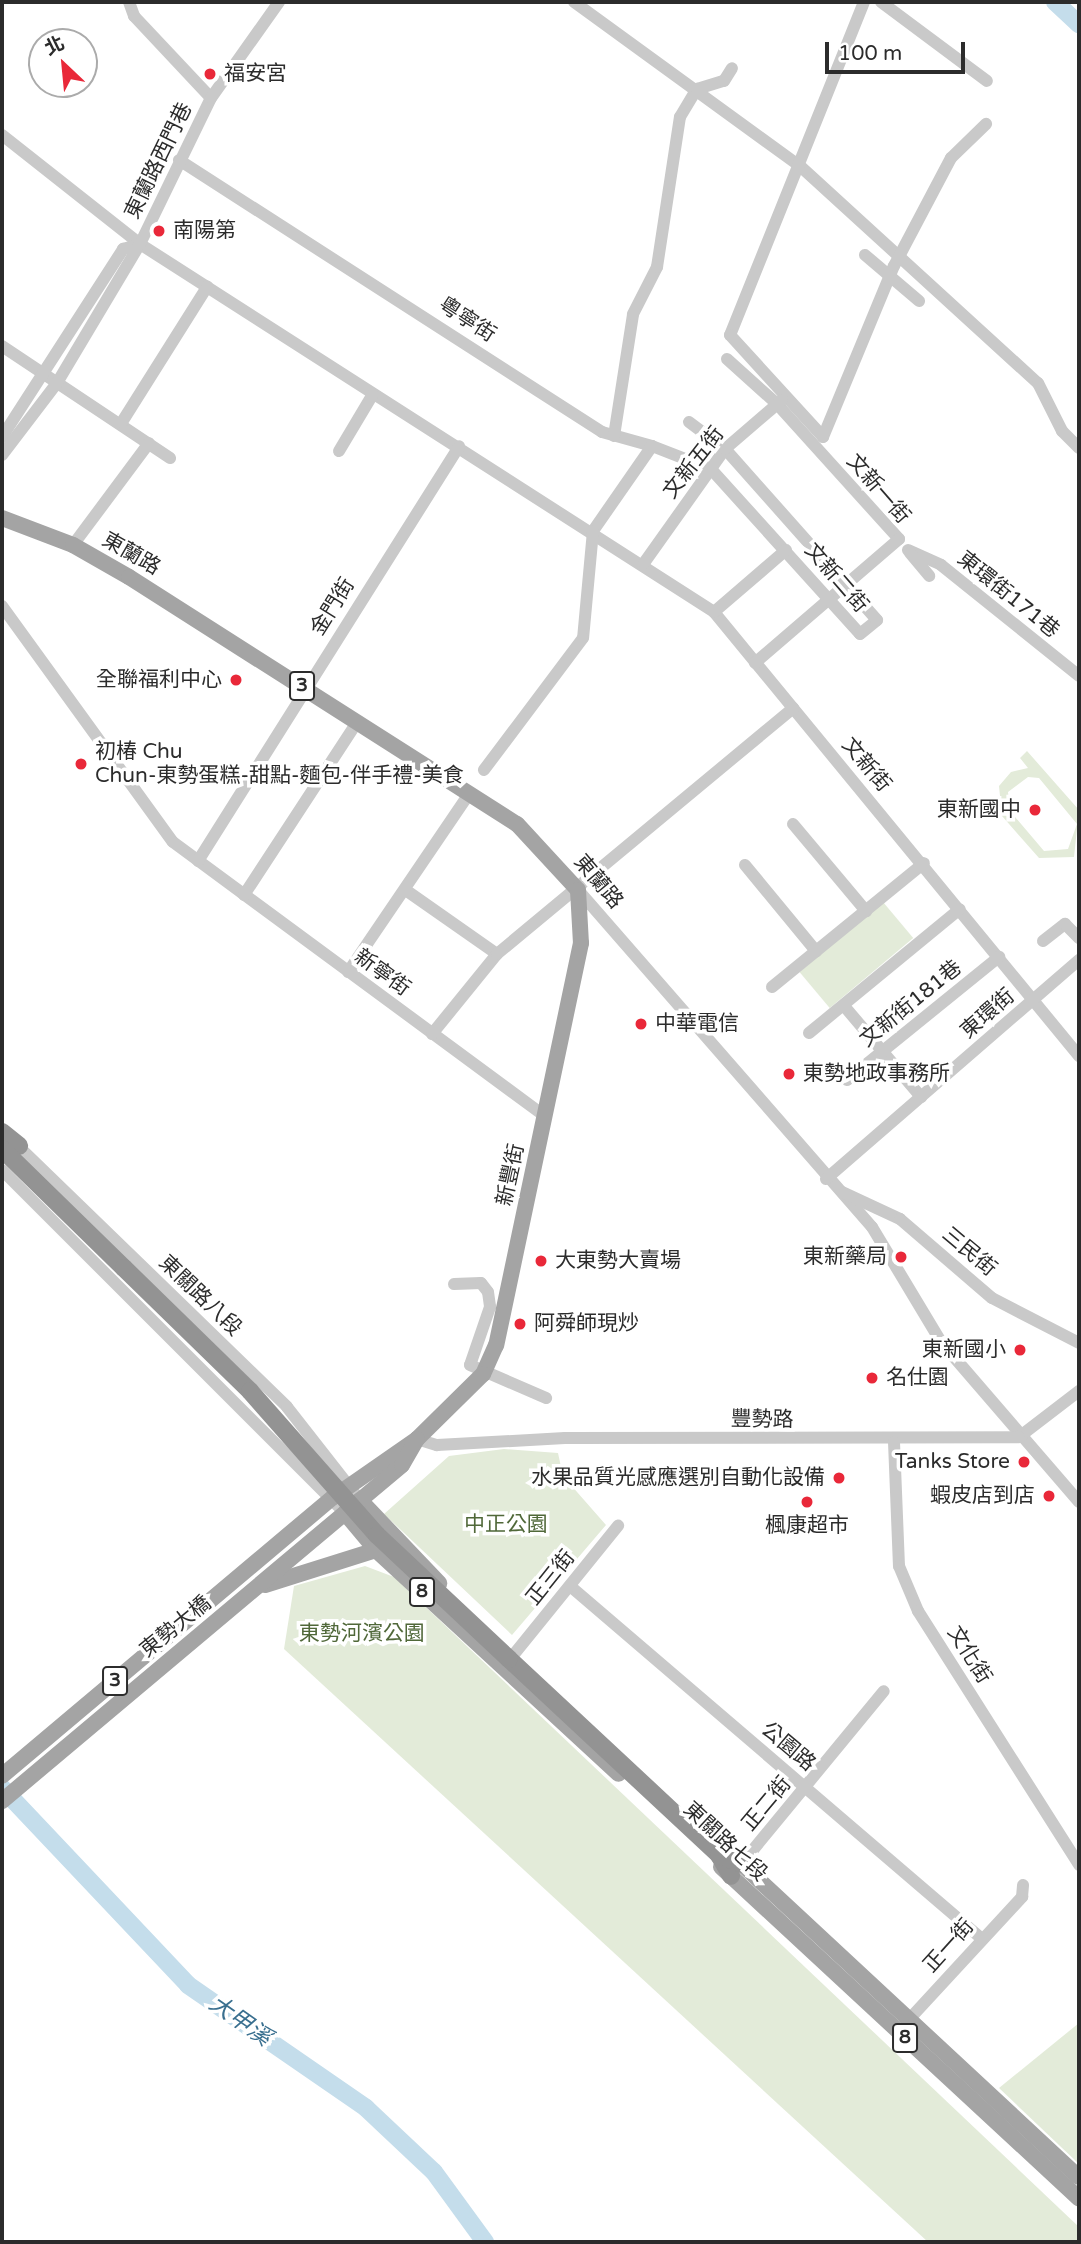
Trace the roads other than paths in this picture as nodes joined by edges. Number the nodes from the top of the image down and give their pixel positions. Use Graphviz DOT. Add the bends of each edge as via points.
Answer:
graph roads {
  1 [pos="129,2"];
  2 [pos="279,2"];
  3 [pos="574,2"];
  4 [pos="864,2"];
  5 [pos="881,2"];
  6 [pos="733,68"];
  7 [pos="987,81"];
  8 [pos="697,89"];
  9 [pos="211,98"];
  10 [pos="986,124"];
  11 [pos="2,135"];
  12 [pos="179,160"];
  13 [pos="800,166"];
  14 [pos="139,244"];
  15 [pos="865,255"];
  16 [pos="899,256"];
  17 [pos="891,274"];
  18 [pos="206,287"];
  19 [pos="919,301"];
  20 [pos="2,346"];
  21 [pos="727,359"];
  22 [pos="43,374"];
  23 [pos="57,383"];
  24 [pos="373,394"];
  25 [pos="781,401"];
  26 [pos="122,422"];
  27 [pos="688,422"];
  28 [pos="614,436"];
  29 [pos="2,437"];
  30 [pos="149,443"];
  31 [pos="459,446"];
  32 [pos="652,446"];
  33 [pos="1079,448"];
  34 [pos="725,449"];
  35 [pos="339,451"];
  36 [pos="2,455"];
  37 [pos="170,458"];
  38 [pos="711,469"];
  39 [pos="2,517"];
  40 [pos="593,531"];
  41 [pos="899,539"];
  42 [pos="73,545"];
  43 [pos="786,550"];
  44 [pos="908,550"];
  45 [pos="644,563"];
  46 [pos="929,576"];
  47 [pos="846,585"];
  48 [pos="828,599"];
  49 [pos="2,606"];
  50 [pos="713,612"];
  51 [pos="755,663"];
  52 [pos="1079,676"];
  53 [pos="308,689"];
  54 [pos="793,708"];
  55 [pos="357,722"];
  56 [pos="484,770"];
  57 [pos="469,794"];
  58 [pos="793,824"];
  59 [pos="198,861"];
  60 [pos="924,863"];
  61 [pos="745,865"];
  62 [pos="578,890"];
  63 [pos="407,891"];
  64 [pos="244,895"];
  65 [pos="960,909"];
  66 [pos="866,911"];
  67 [pos="1079,938"];
  68 [pos="1043,941"];
  69 [pos="816,951"];
  70 [pos="498,954"];
  71 [pos="999,957"];
  72 [pos="1079,960"];
  73 [pos="348,972"];
  74 [pos="772,987"];
  75 [pos="1033,1000"];
  76 [pos="845,1007"];
  77 [pos="809,1033"];
  78 [pos="432,1034"];
  79 [pos="883,1052"];
  80 [pos="1079,1056"];
  81 [pos="847,1080"];
  82 [pos="921,1097"];
  83 [pos="543,1115"];
  84 [pos="2,1131"];
  85 [pos="10,1148"];
  86 [pos="2,1170"];
  87 [pos="826,1179"];
  88 [pos="835,1189"];
  89 [pos="454,1284"];
  90 [pos="1079,1343"];
  91 [pos="483,1374"];
  92 [pos="1079,1391"];
  93 [pos="546,1398"];
  94 [pos="1019,1437"];
  95 [pos="417,1439"];
  96 [pos="894,1442"];
  97 [pos="351,1483"];
  98 [pos="332,1498"];
  99 [pos="360,1500"];
  100 [pos="1079,1502"];
  101 [pos="345,1513"];
  102 [pos="618,1526"];
  103 [pos="376,1550"];
  104 [pos="438,1582"];
  105 [pos="259,1586"];
  106 [pos="569,1586"];
  107 [pos="426,1596"];
  108 [pos="512,1656"];
  109 [pos="884,1691"];
  110 [pos="2,1776"];
  111 [pos="807,1788"];
  112 [pos="2,1801"];
  113 [pos="1079,1865"];
  114 [pos="737,1870"];
  115 [pos="1023,1885"];
  116 [pos="982,1939"];
  117 [pos="851,1966"];
  118 [pos="839,1978"];
  119 [pos="904,2025"];
  120 [pos="1079,2177"];
  121 [pos="1079,2199"];
  1 -- 9 [label="street" via="134,16"];
  2 -- 9 [label="street, 東蘭路西門巷"];
  3 -- 8 [label="street"];
  4 -- 13 [label="street"];
  5 -- 7 [label="street"];
  6 -- 8 [label="street" via="724,81"];
  8 -- 13 [label="street"];
  8 -- 28 [label="street" via="680,117 657,267 633,314"];
  9 -- 12 [label="street, 東蘭路西門巷"];
  10 -- 16 [label="street" via="950,158"];
  11 -- 14 [label="street"];
  12 -- 14 [label="street, 東蘭路西門巷"];
  12 -- 28 [label="street, 粵寧街"];
  13 -- 16 [label="street"];
  13 -- 25 [label="street" via="740,299 730,335"];
  14 -- 18 [label="street"];
  14 -- 22 [label="street, 東蘭路西門巷" via="123,249"];
  14 -- 23 [label="street"];
  15 -- 17 [label="street"];
  16 -- 17 [label="street"];
  16 -- 33 [label="street" via="1038,383 1062,430"];
  17 -- 19 [label="street"];
  17 -- 25 [label="street" via="822,438"];
  18 -- 24 [label="street"];
  18 -- 26 [label="street"];
  20 -- 22 [label="street"];
  21 -- 25 [label="street, 文新一街"];
  22 -- 23 [label="street"];
  22 -- 29 [label="street, 東蘭路西門巷"];
  23 -- 26 [label="street"];
  23 -- 36 [label="street"];
  24 -- 31 [label="street"];
  24 -- 35 [label="street"];
  25 -- 34 [label="street, 文新五街"];
  25 -- 41 [label="street, 文新一街"];
  26 -- 30 [label="street"];
  27 -- 34 [label="street, 文新二街"];
  28 -- 32 [label="street, 粵寧街"];
  30 -- 37 [label="street"];
  30 -- 42 [label="street"];
  31 -- 40 [label="street"];
  31 -- 53 [label="street, 金門街"];
  32 -- 38 [label="street, 文新二街"];
  32 -- 40 [label="street"];
  34 -- 38 [label="street, 文新五街"];
  34 -- 47 [label="street, 文新二街"];
  38 -- 43 [label="street, 文新二街"];
  38 -- 45 [label="street, 文新五街"];
  39 -- 42 [label="main road, 東蘭路 / 3"];
  40 -- 45 [label="street, 文新街"];
  40 -- 56 [label="street" via="583,638"];
  41 -- 44 [label="street"];
  41 -- 47 [label="street, 文新一街"];
  42 -- 53 [label="main road, 東蘭路 / 3"];
  43 -- 48 [label="street, 文新二街"];
  43 -- 50 [label="street"];
  44 -- 46 [label="street"];
  44 -- 52 [label="street, 東環街171巷" via="941,565"];
  45 -- 50 [label="street, 文新街"];
  47 -- 48 [label="street, 文新一街"];
  47 -- 48 [label="street, 文新二街" via="877,620 860,634"];
  48 -- 51 [label="street, 文新一街"];
  49 -- 59 [label="street" via="159,825"];
  50 -- 51 [label="street, 文新街"];
  51 -- 54 [label="street, 文新街"];
  53 -- 55 [label="main road, 東蘭路 / 3"];
  53 -- 59 [label="street, 金門街"];
  54 -- 60 [label="street, 文新街"];
  54 -- 62 [label="street"];
  55 -- 57 [label="main road, 東蘭路 / 3"];
  55 -- 64 [label="street"];
  57 -- 62 [label="main road, 東蘭路 / 3" via="517,824"];
  57 -- 63 [label="street"];
  58 -- 66 [label="street"];
  59 -- 64 [label="street, 新寧街"];
  60 -- 65 [label="street, 文新街"];
  60 -- 66 [label="street"];
  61 -- 69 [label="street"];
  62 -- 70 [label="street"];
  62 -- 83 [label="main road, 新豐街 / 3" via="582,943"];
  62 -- 87 [label="street, 東蘭路"];
  63 -- 70 [label="street"];
  63 -- 73 [label="street"];
  64 -- 73 [label="street, 新寧街"];
  65 -- 71 [label="street, 文新街"];
  65 -- 76 [label="street"];
  66 -- 69 [label="street"];
  67 -- 68 [label="street" via="1065,924"];
  69 -- 74 [label="street"];
  70 -- 78 [label="street"];
  71 -- 75 [label="street, 文新街"];
  71 -- 79 [label="street, 文新街181巷"];
  72 -- 75 [label="street, 東環街"];
  73 -- 78 [label="street, 新寧街"];
  75 -- 80 [label="street, 文新街"];
  75 -- 82 [label="street, 東環街"];
  76 -- 77 [label="street"];
  76 -- 79 [label="street"];
  78 -- 83 [label="street, 新寧街"];
  79 -- 81 [label="street, 文新街181巷"];
  79 -- 82 [label="street"];
  82 -- 87 [label="street, 東環街"];
  83 -- 91 [label="main road, 新豐街 / 3" via="496,1345"];
  84 -- 85 [label="highway"];
  85 -- 97 [label="street, 東關路八段" via="287,1406"];
  85 -- 108 [label="highway, bridge" via="250,1391 377,1535"];
  86 -- 98 [label="street"];
  87 -- 88 [label="street, 東蘭路"];
  88 -- 90 [label="street, 三民街" via="900,1219 992,1298"];
  88 -- 94 [label="street, 東蘭路" via="872,1227 941,1342"];
  89 -- 91 [label="street" via="481,1283 488,1292 490,1307 470,1365"];
  91 -- 93 [label="street"];
  91 -- 95 [label="main road, 新豐街 / 3"];
  92 -- 94 [label="street"];
  94 -- 96 [label="street, 豐勢路"];
  94 -- 100 [label="street"];
  95 -- 96 [label="street, 豐勢路" via="437,1445 565,1438"];
  95 -- 97 [label="main road, 3"];
  95 -- 99 [label="main road, 3" via="402,1465"];
  96 -- 113 [label="street, 文化街" via="899,1566 913,1600"];
  97 -- 98 [label="main road, 3"];
  97 -- 99 [label="street, 東關路八段"];
  98 -- 101 [label="street"];
  98 -- 110 [label="main road, 東勢大橋 / 3"];
  99 -- 101 [label="main road, 3"];
  99 -- 104 [label="main road, 東關路七段 / 8"];
  101 -- 103 [label="main road, 東關路七段 / 8"];
  101 -- 105 [label="main road, 東勢大橋 / 3"];
  102 -- 106 [label="street, 正三街"];
  103 -- 105 [label="main road"];
  103 -- 107 [label="main road, 東關路七段 / 8"];
  104 -- 107 [label="main road"];
  104 -- 108 [label="main road, 東關路七段 / 8"];
  105 -- 112 [label="main road, 東勢大橋 / 3"];
  106 -- 108 [label="street, 正三街"];
  106 -- 111 [label="street, 公園路"];
  107 -- 114 [label="main road, 東關路七段 / 8"];
  108 -- 114 [label="main road, 東關路七段 / 8"];
  108 -- 114 [label="highway"];
  109 -- 111 [label="street, 正二街"];
  111 -- 114 [label="street, 正二街"];
  111 -- 116 [label="street, 公園路"];
  114 -- 117 [label="main road, 東關路七段 / 8"];
  114 -- 118 [label="main road, 東關路七段 / 8"];
  115 -- 116 [label="street, 正一街" via="1022,1897"];
  116 -- 119 [label="street, 正一街"];
  117 -- 118 [label="street"];
  117 -- 119 [label="main road, 東關路七段 / 8"];
  118 -- 119 [label="main road, 東關路七段 / 8"];
  119 -- 120 [label="main road, 東關路七段 / 8"];
  119 -- 121 [label="main road, 東關路七段 / 8"];
}
